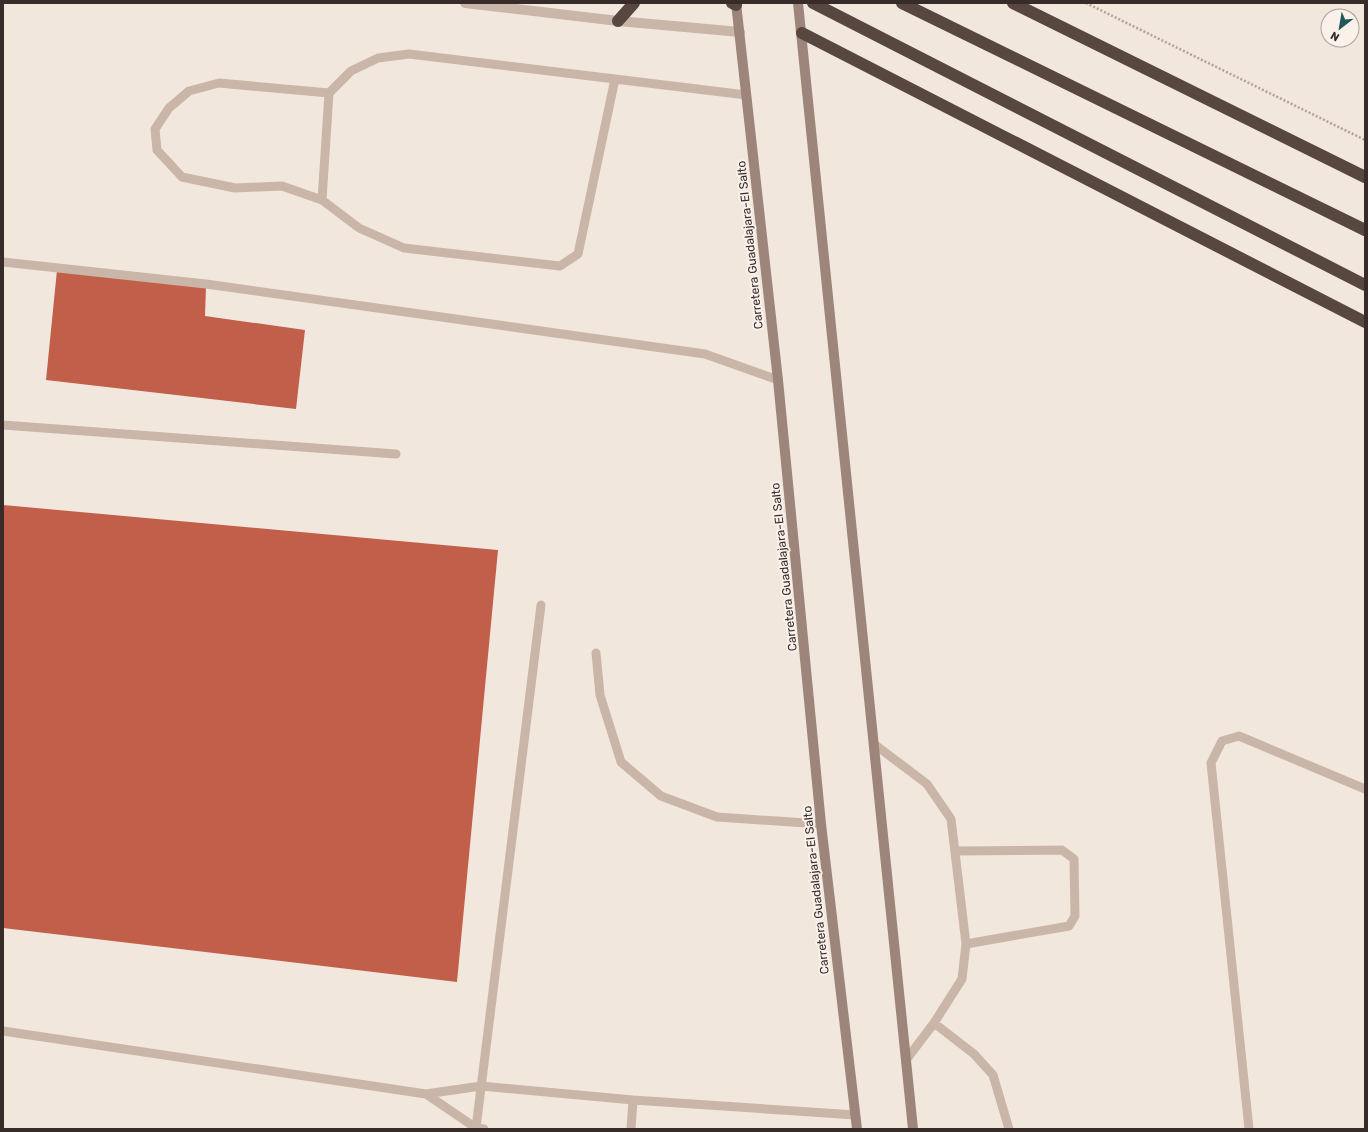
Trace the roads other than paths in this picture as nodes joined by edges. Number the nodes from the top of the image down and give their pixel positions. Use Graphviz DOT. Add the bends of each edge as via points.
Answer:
graph roads {
  1 [pos="465,3"];
  2 [pos="634,3"];
  3 [pos="798,3"];
  4 [pos="813,3"];
  5 [pos="902,3"];
  6 [pos="1013,3"];
  7 [pos="735,4"];
  8 [pos="618,21"];
  9 [pos="740,32"];
  10 [pos="802,33"];
  11 [pos="615,79"];
  12 [pos="329,93"];
  13 [pos="746,95"];
  14 [pos="1365,177"];
  15 [pos="322,200"];
  16 [pos="1365,230"];
  17 [pos="3,262"];
  18 [pos="1365,285"];
  19 [pos="1365,322"];
  20 [pos="778,380"];
  21 [pos="3,425"];
  22 [pos="396,454"];
  23 [pos="541,605"];
  24 [pos="596,653"];
  25 [pos="874,744"];
  26 [pos="1365,789"];
  27 [pos="821,824"];
  28 [pos="956,851"];
  29 [pos="966,944"];
  30 [pos="934,1023"];
  31 [pos="3,1031"];
  32 [pos="906,1060"];
  33 [pos="481,1086"];
  34 [pos="426,1094"];
  35 [pos="633,1100"];
  36 [pos="855,1115"];
  37 [pos="480,1129"];
  38 [pos="631,1129"];
  39 [pos="857,1129"];
  40 [pos="913,1129"];
  41 [pos="1009,1129"];
  42 [pos="1249,1129"];
  1 -- 8 [label="street"];
  2 -- 8 [label="highway"];
  3 -- 10 [label="main road"];
  4 -- 18 [label="highway"];
  5 -- 16 [label="highway"];
  6 -- 14 [label="highway"];
  7 -- 9 [label="main road, Carretera Guadalajara-El Salto"];
  8 -- 9 [label="street"];
  9 -- 13 [label="main road, Carretera Guadalajara-El Salto"];
  10 -- 19 [label="highway"];
  10 -- 25 [label="main road"];
  11 -- 12 [label="lane" via="409,54 378,58 350,71"];
  11 -- 13 [label="lane"];
  11 -- 15 [label="lane" via="578,254 560,266 404,248 359,228"];
  12 -- 15 [label="lane"];
  12 -- 15 [label="lane" via="219,83 189,91 169,108 155,129 158,150 182,177 236,188 282,186"];
  13 -- 20 [label="main road, Carretera Guadalajara-El Salto"];
  17 -- 20 [label="lane" via="206,284 705,354"];
  20 -- 27 [label="main road, Carretera Guadalajara-El Salto"];
  21 -- 22 [label="lane"];
  23 -- 33 [label="lane"];
  24 -- 27 [label="lane" via="600,695 621,762 661,796 717,816"];
  25 -- 28 [label="lane" via="927,784 951,819"];
  25 -- 32 [label="main road"];
  26 -- 42 [label="lane" via="1240,736 1222,741 1211,763"];
  27 -- 36 [label="main road, Carretera Guadalajara-El Salto"];
  28 -- 29 [label="lane"];
  28 -- 29 [label="lane" via="1062,850 1074,859 1075,916 1069,926"];
  29 -- 30 [label="lane" via="962,979"];
  30 -- 32 [label="lane"];
  30 -- 41 [label="lane" via="974,1054 993,1075"];
  31 -- 34 [label="lane"];
  32 -- 40 [label="main road"];
  33 -- 34 [label="lane"];
  33 -- 35 [label="lane"];
  33 -- 37 [label="lane"];
  34 -- 37 [label="lane"];
  35 -- 36 [label="lane"];
  35 -- 38 [label="lane"];
  36 -- 39 [label="main road, Carretera Guadalajara-El Salto"];
}
